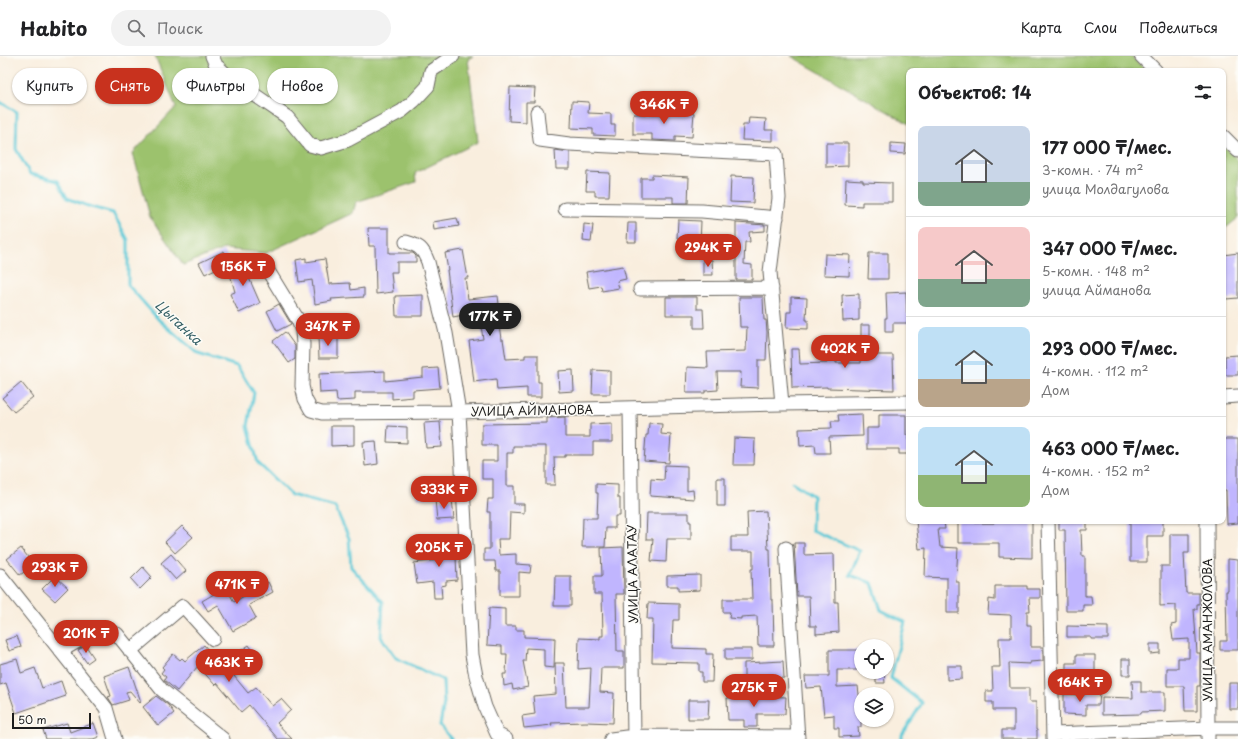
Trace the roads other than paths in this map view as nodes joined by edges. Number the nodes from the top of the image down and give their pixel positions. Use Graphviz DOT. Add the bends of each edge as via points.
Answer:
graph roads {
  1 [pos="212,56"];
  2 [pos="453,56"];
  3 [pos="1141,56"];
  4 [pos="1153,68"];
  5 [pos="537,112"];
  6 [pos="1226,139"];
  7 [pos="1238,151"];
  8 [pos="565,209"];
  9 [pos="777,218"];
  10 [pos="406,242"];
  11 [pos="265,266"];
  12 [pos="772,288"];
  13 [pos="640,289"];
  14 [pos="1238,396"];
  15 [pos="1226,397"];
  16 [pos="906,402"];
  17 [pos="782,404"];
  18 [pos="630,408"];
  19 [pos="459,412"];
  20 [pos="1048,524"];
  21 [pos="1207,524"];
  22 [pos="786,548"];
  23 [pos="0,575"];
  24 [pos="213,639"];
  25 [pos="61,651"];
  26 [pos="130,651"];
  27 [pos="1238,728"];
  28 [pos="1208,733"];
  29 [pos="1053,736"];
  30 [pos="634,738"];
  31 [pos="798,738"];
  32 [pos="115,739"];
  33 [pos="222,739"];
  34 [pos="506,739"];
  35 [pos="611,739"];
  1 -- 2 [label="street" via="216,65 230,78 287,117 310,145 321,148 348,140 402,111 428,86 431,71"];
  3 -- 4 [label="street"];
  5 -- 9 [label="street" via="540,140 569,144 776,154 779,198"];
  6 -- 7 [label="street"];
  8 -- 9 [label="street" via="702,211"];
  9 -- 12 [label="street" via="770,272"];
  10 -- 19 [label="street" via="424,251 428,262 446,333"];
  11 -- 19 [label="street, УЛИЦА АЙМАНОВА" via="302,331 302,386 304,399 311,410 322,413"];
  12 -- 13 [label="street"];
  12 -- 17 [label="street"];
  14 -- 15 [label="street"];
  16 -- 17 [label="street, УЛИЦА АЙМАНОВА"];
  17 -- 18 [label="street, УЛИЦА АЙМАНОВА"];
  18 -- 19 [label="street, УЛИЦА АЙМАНОВА"];
  18 -- 30 [label="street, УЛИЦА АЛАТАУ"];
  19 -- 34 [label="street" via="472,655 485,707 497,734"];
  20 -- 29 [label="street"];
  21 -- 28 [label="street, УЛИЦА АМАНЖОЛОВА"];
  22 -- 31 [label="street"];
  23 -- 25 [label="street"];
  24 -- 26 [label="street" via="183,606"];
  25 -- 26 [label="street" via="95,631 117,634"];
  25 -- 32 [label="street" via="106,708"];
  26 -- 33 [label="street" via="162,690"];
  27 -- 28 [label="street"];
  28 -- 29 [label="street"];
  30 -- 31 [label="street"];
  30 -- 35 [label="street"];
}
